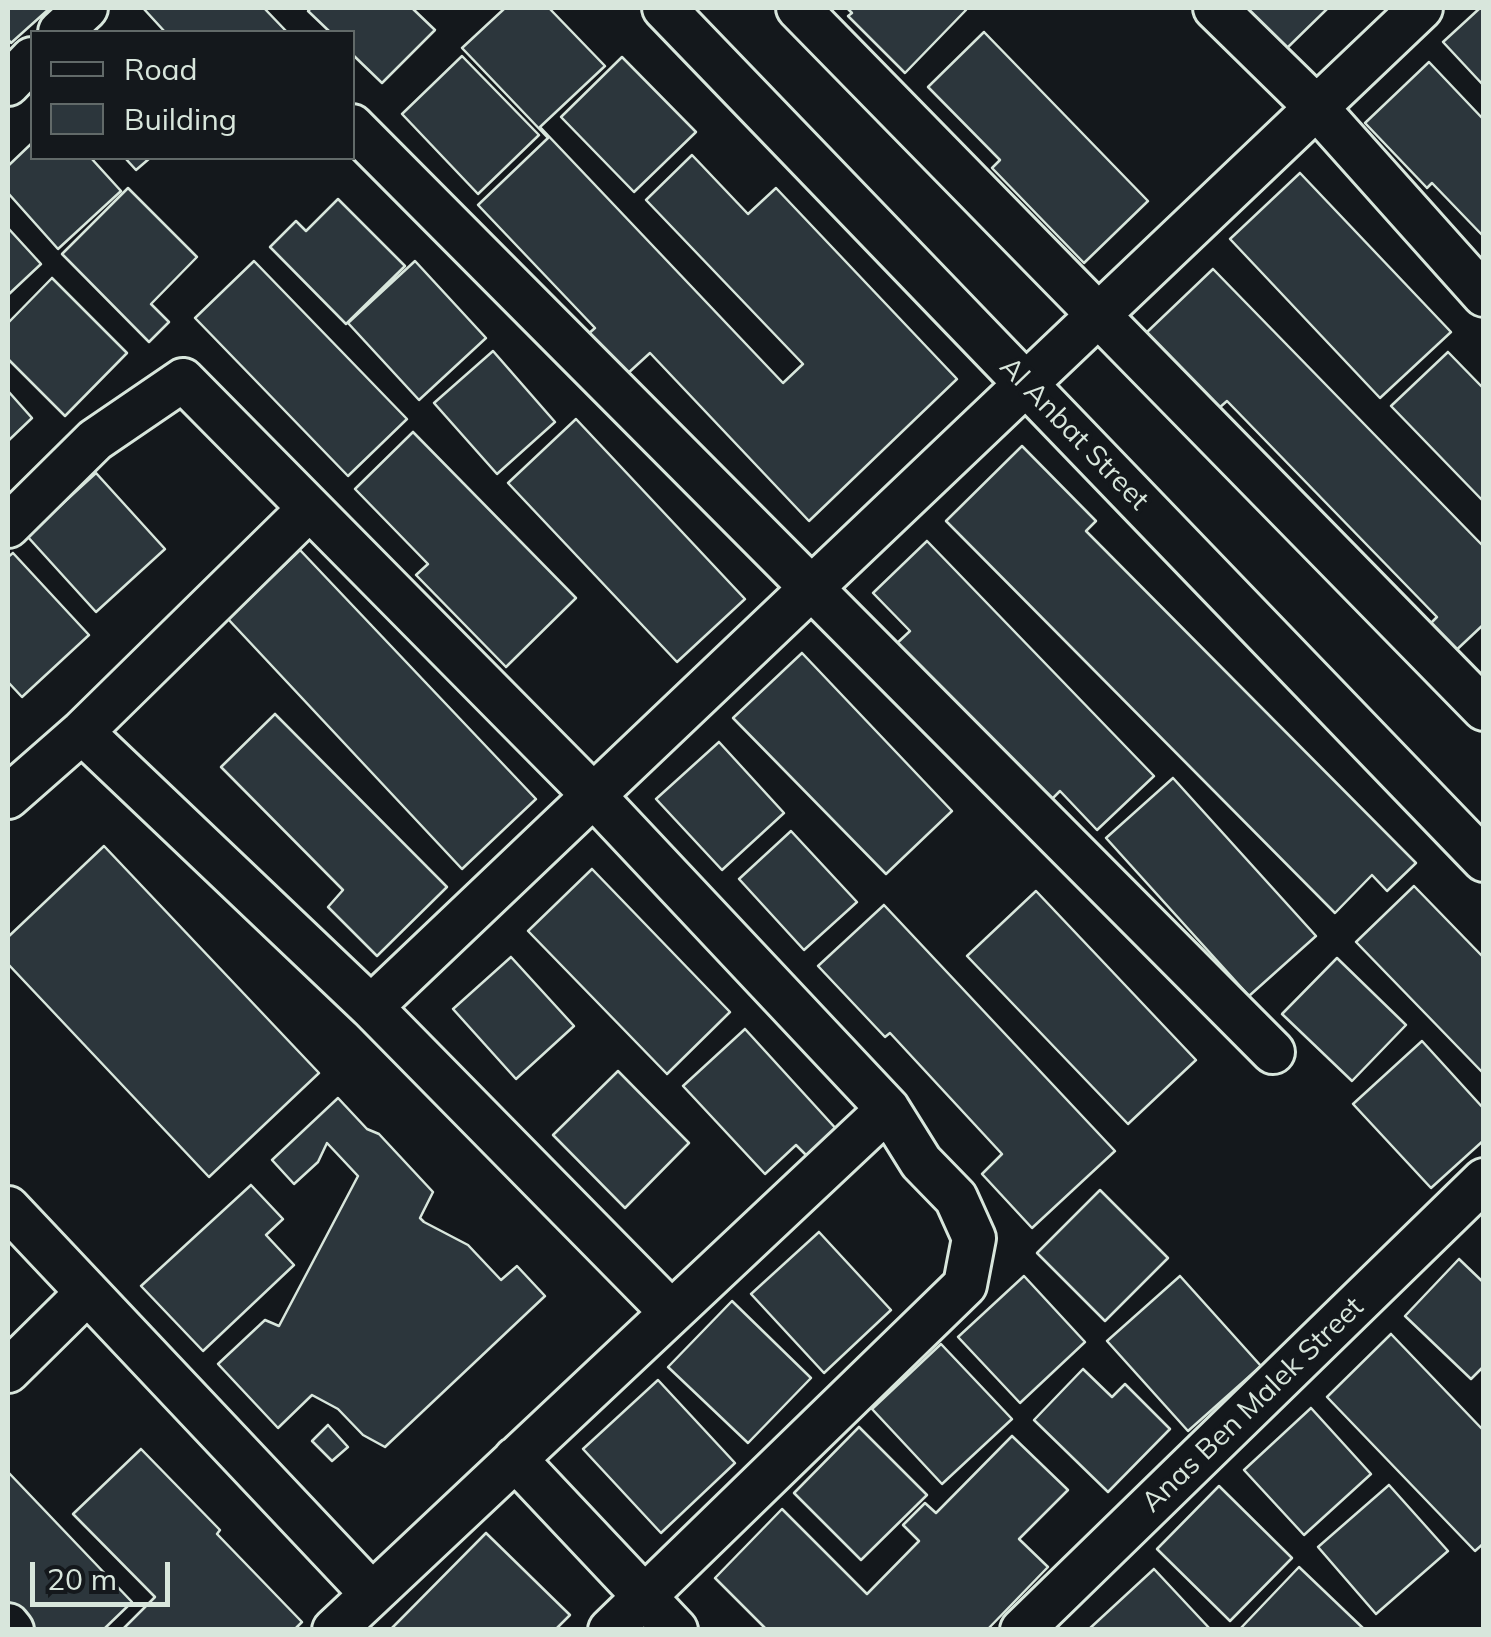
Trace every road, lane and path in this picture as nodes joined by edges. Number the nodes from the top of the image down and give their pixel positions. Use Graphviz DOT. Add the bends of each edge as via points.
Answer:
graph roads {
  1 [pos="86,8"];
  2 [pos="664,8"];
  3 [pos="798,8"];
  4 [pos="1215,8"];
  5 [pos="1421,8"];
  6 [pos="62,30"];
  7 [pos="30,61"];
  8 [pos="8,84"];
  9 [pos="1316,107"];
  10 [pos="355,129"];
  11 [pos="1484,295"];
  12 [pos="1097,315"];
  13 [pos="1026,384"];
  14 [pos="308,508"];
  15 [pos="8,526"];
  16 [pos="811,588"];
  17 [pos="1484,709"];
  18 [pos="82,732"];
  19 [pos="593,795"];
  20 [pos="8,797"];
  21 [pos="1484,860"];
  22 [pos="370,1006"];
  23 [pos="1273,1052"];
  24 [pos="888,1109"];
  25 [pos="1484,1180"];
  26 [pos="8,1208"];
  27 [pos="87,1293"];
  28 [pos="670,1311"];
  29 [pos="8,1370"];
  30 [pos="515,1459"];
  31 [pos="371,1593"];
  32 [pos="644,1598"];
  33 [pos="334,1630"];
  34 [pos="610,1630"];
  35 [pos="676,1630"];
  36 [pos="1022,1630"];
  1 -- 6 [label="street"];
  2 -- 13 [label="street, Al Anbat Street"];
  3 -- 12 [label="street"];
  4 -- 9 [label="street"];
  5 -- 9 [label="street"];
  7 -- 8 [label="street"];
  9 -- 11 [label="street"];
  9 -- 12 [label="street"];
  10 -- 16 [label="street"];
  12 -- 13 [label="street"];
  12 -- 17 [label="street"];
  13 -- 16 [label="street"];
  13 -- 21 [label="street, Al Anbat Street"];
  14 -- 15 [label="street" via="183,380 95,440"];
  14 -- 18 [label="street"];
  14 -- 19 [label="street"];
  16 -- 19 [label="street"];
  16 -- 23 [label="street"];
  18 -- 20 [label="street"];
  18 -- 22 [label="street"];
  19 -- 22 [label="street"];
  19 -- 24 [label="street"];
  22 -- 28 [label="street"];
  24 -- 28 [label="street"];
  24 -- 32 [label="street" via="920,1162 956,1198 974,1238 966,1284"];
  25 -- 36 [label="street, Anas Ben Malek Street"];
  26 -- 27 [label="street"];
  27 -- 29 [label="street"];
  27 -- 31 [label="street"];
  28 -- 30 [label="street"];
  30 -- 31 [label="street"];
  30 -- 32 [label="street"];
  31 -- 33 [label="street"];
  32 -- 34 [label="street"];
  32 -- 35 [label="street"];
}
